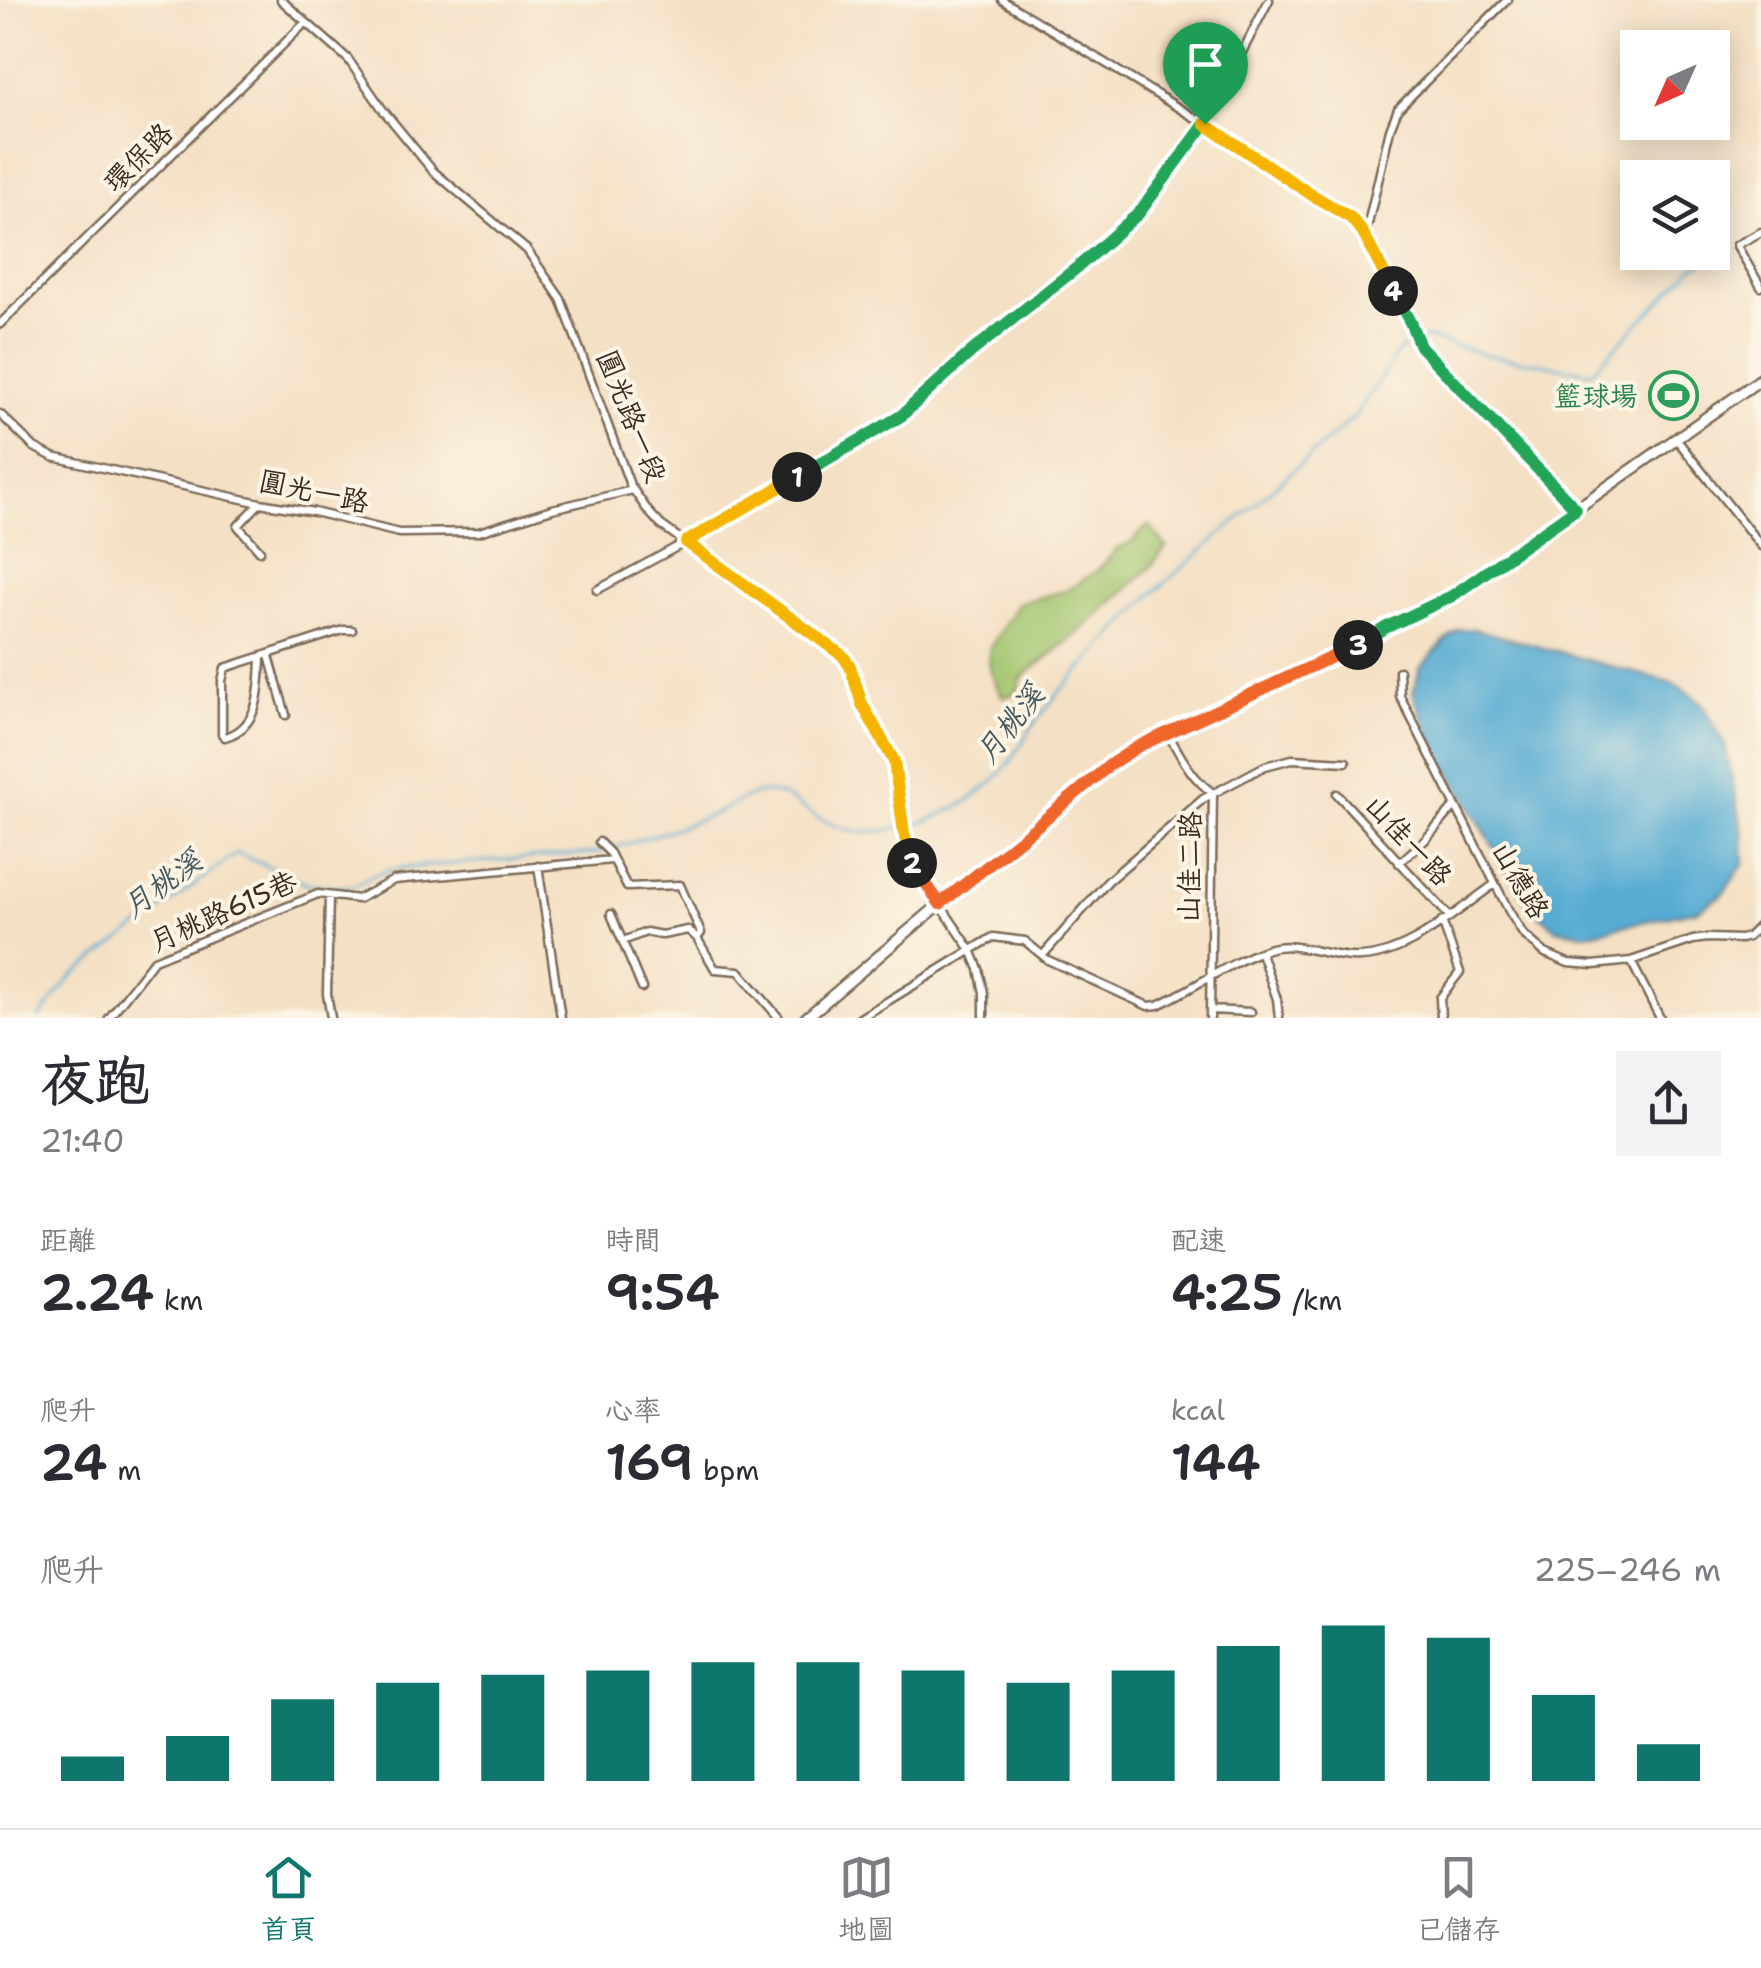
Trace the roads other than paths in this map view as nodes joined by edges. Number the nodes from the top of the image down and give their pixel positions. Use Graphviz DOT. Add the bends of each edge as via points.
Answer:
graph roads {
  1 [pos="280,0"];
  2 [pos="1002,0"];
  3 [pos="1269,0"];
  4 [pos="1507,0"];
  5 [pos="306,22"];
  6 [pos="1205,124"];
  7 [pos="1761,232"];
  8 [pos="1363,233"];
  9 [pos="1761,287"];
  10 [pos="0,324"];
  11 [pos="1761,379"];
  12 [pos="0,414"];
  13 [pos="1677,440"];
  14 [pos="633,490"];
  15 [pos="260,503"];
  16 [pos="1576,509"];
  17 [pos="686,542"];
  18 [pos="1761,546"];
  19 [pos="260,551"];
  20 [pos="597,590"];
  21 [pos="352,630"];
  22 [pos="265,657"];
  23 [pos="1399,671"];
  24 [pos="286,716"];
  25 [pos="1168,732"];
  26 [pos="1346,762"];
  27 [pos="1213,793"];
  28 [pos="1337,794"];
  29 [pos="1455,806"];
  30 [pos="599,842"];
  31 [pos="611,857"];
  32 [pos="1400,862"];
  33 [pos="538,866"];
  34 [pos="1494,884"];
  35 [pos="329,896"];
  36 [pos="940,904"];
  37 [pos="611,914"];
  38 [pos="1446,918"];
  39 [pos="1761,924"];
  40 [pos="697,938"];
  41 [pos="622,941"];
  42 [pos="970,950"];
  43 [pos="1261,952"];
  44 [pos="1043,955"];
  45 [pos="1631,961"];
  46 [pos="1210,976"];
  47 [pos="642,988"];
  48 [pos="1252,1012"];
  49 [pos="1210,1014"];
  50 [pos="109,1018"];
  51 [pos="331,1018"];
  52 [pos="560,1018"];
  53 [pos="779,1018"];
  54 [pos="806,1018"];
  55 [pos="860,1018"];
  56 [pos="984,1018"];
  57 [pos="1279,1018"];
  58 [pos="1440,1018"];
  59 [pos="1660,1018"];
  1 -- 5 [label="street, 圓光路一段"];
  2 -- 6 [label="street"];
  3 -- 6 [label="street"];
  4 -- 8 [label="street" via="1398,109"];
  5 -- 10 [label="street, 環保路"];
  5 -- 14 [label="street, 圓光路一段" via="348,59 433,171 527,250 561,298"];
  6 -- 8 [label="street" via="1346,214"];
  6 -- 17 [label="street" via="1139,213 901,416"];
  7 -- 9 [label="street" via="1737,246"];
  8 -- 16 [label="street" via="1420,346"];
  11 -- 13 [label="street"];
  12 -- 15 [label="street, 圓光一路" via="53,457"];
  13 -- 16 [label="street"];
  13 -- 18 [label="street"];
  14 -- 15 [label="street, 圓光一路" via="480,532 444,534 399,533"];
  14 -- 17 [label="street, 圓光路一段"];
  15 -- 19 [label="street" via="238,526"];
  16 -- 25 [label="street" via="1452,596"];
  17 -- 20 [label="street"];
  17 -- 36 [label="street, 圓光路一段" via="843,656 894,761 911,862"];
  21 -- 22 [label="street"];
  22 -- 22 [label="street" via="222,670 225,737 254,714"];
  22 -- 24 [label="street"];
  23 -- 29 [label="street, 山德路" via="1400,696"];
  25 -- 27 [label="street, 山佳二路" via="1188,768"];
  25 -- 36 [label="street" via="1111,764"];
  26 -- 27 [label="street" via="1292,759"];
  27 -- 44 [label="street" via="1108,881"];
  27 -- 46 [label="street, 山佳二路"];
  28 -- 32 [label="street, 山佳一路"];
  29 -- 32 [label="street"];
  29 -- 34 [label="street, 山德路"];
  30 -- 31 [label="street"];
  31 -- 33 [label="street, 月桃路615巷"];
  31 -- 40 [label="street" via="627,886 680,885 701,933"];
  32 -- 38 [label="street, 山佳一路"];
  33 -- 35 [label="street, 月桃路615巷" via="394,880 358,899"];
  33 -- 52 [label="street"];
  34 -- 38 [label="street"];
  34 -- 45 [label="street, 山德路" via="1523,934 1544,953 1568,963"];
  35 -- 50 [label="street, 月桃路615巷" via="318,894 154,960"];
  35 -- 51 [label="street"];
  36 -- 42 [label="street, 圓光路一段"];
  36 -- 54 [label="street"];
  37 -- 41 [label="street"];
  38 -- 43 [label="street" via="1406,946 1363,957 1290,948"];
  38 -- 58 [label="street, 山佳一路" via="1460,972 1440,998"];
  39 -- 45 [label="street, 山德路" via="1741,939 1693,940"];
  40 -- 41 [label="street" via="688,930"];
  40 -- 53 [label="street" via="714,970 739,971"];
  41 -- 47 [label="street"];
  42 -- 44 [label="street" via="993,937 1025,941"];
  42 -- 55 [label="street"];
  42 -- 56 [label="street, 圓光路一段" via="984,993"];
  43 -- 46 [label="street"];
  43 -- 57 [label="street"];
  44 -- 46 [label="street" via="1148,1006"];
  45 -- 59 [label="street"];
  46 -- 49 [label="street, 山佳二路"];
  48 -- 49 [label="street"];
}
